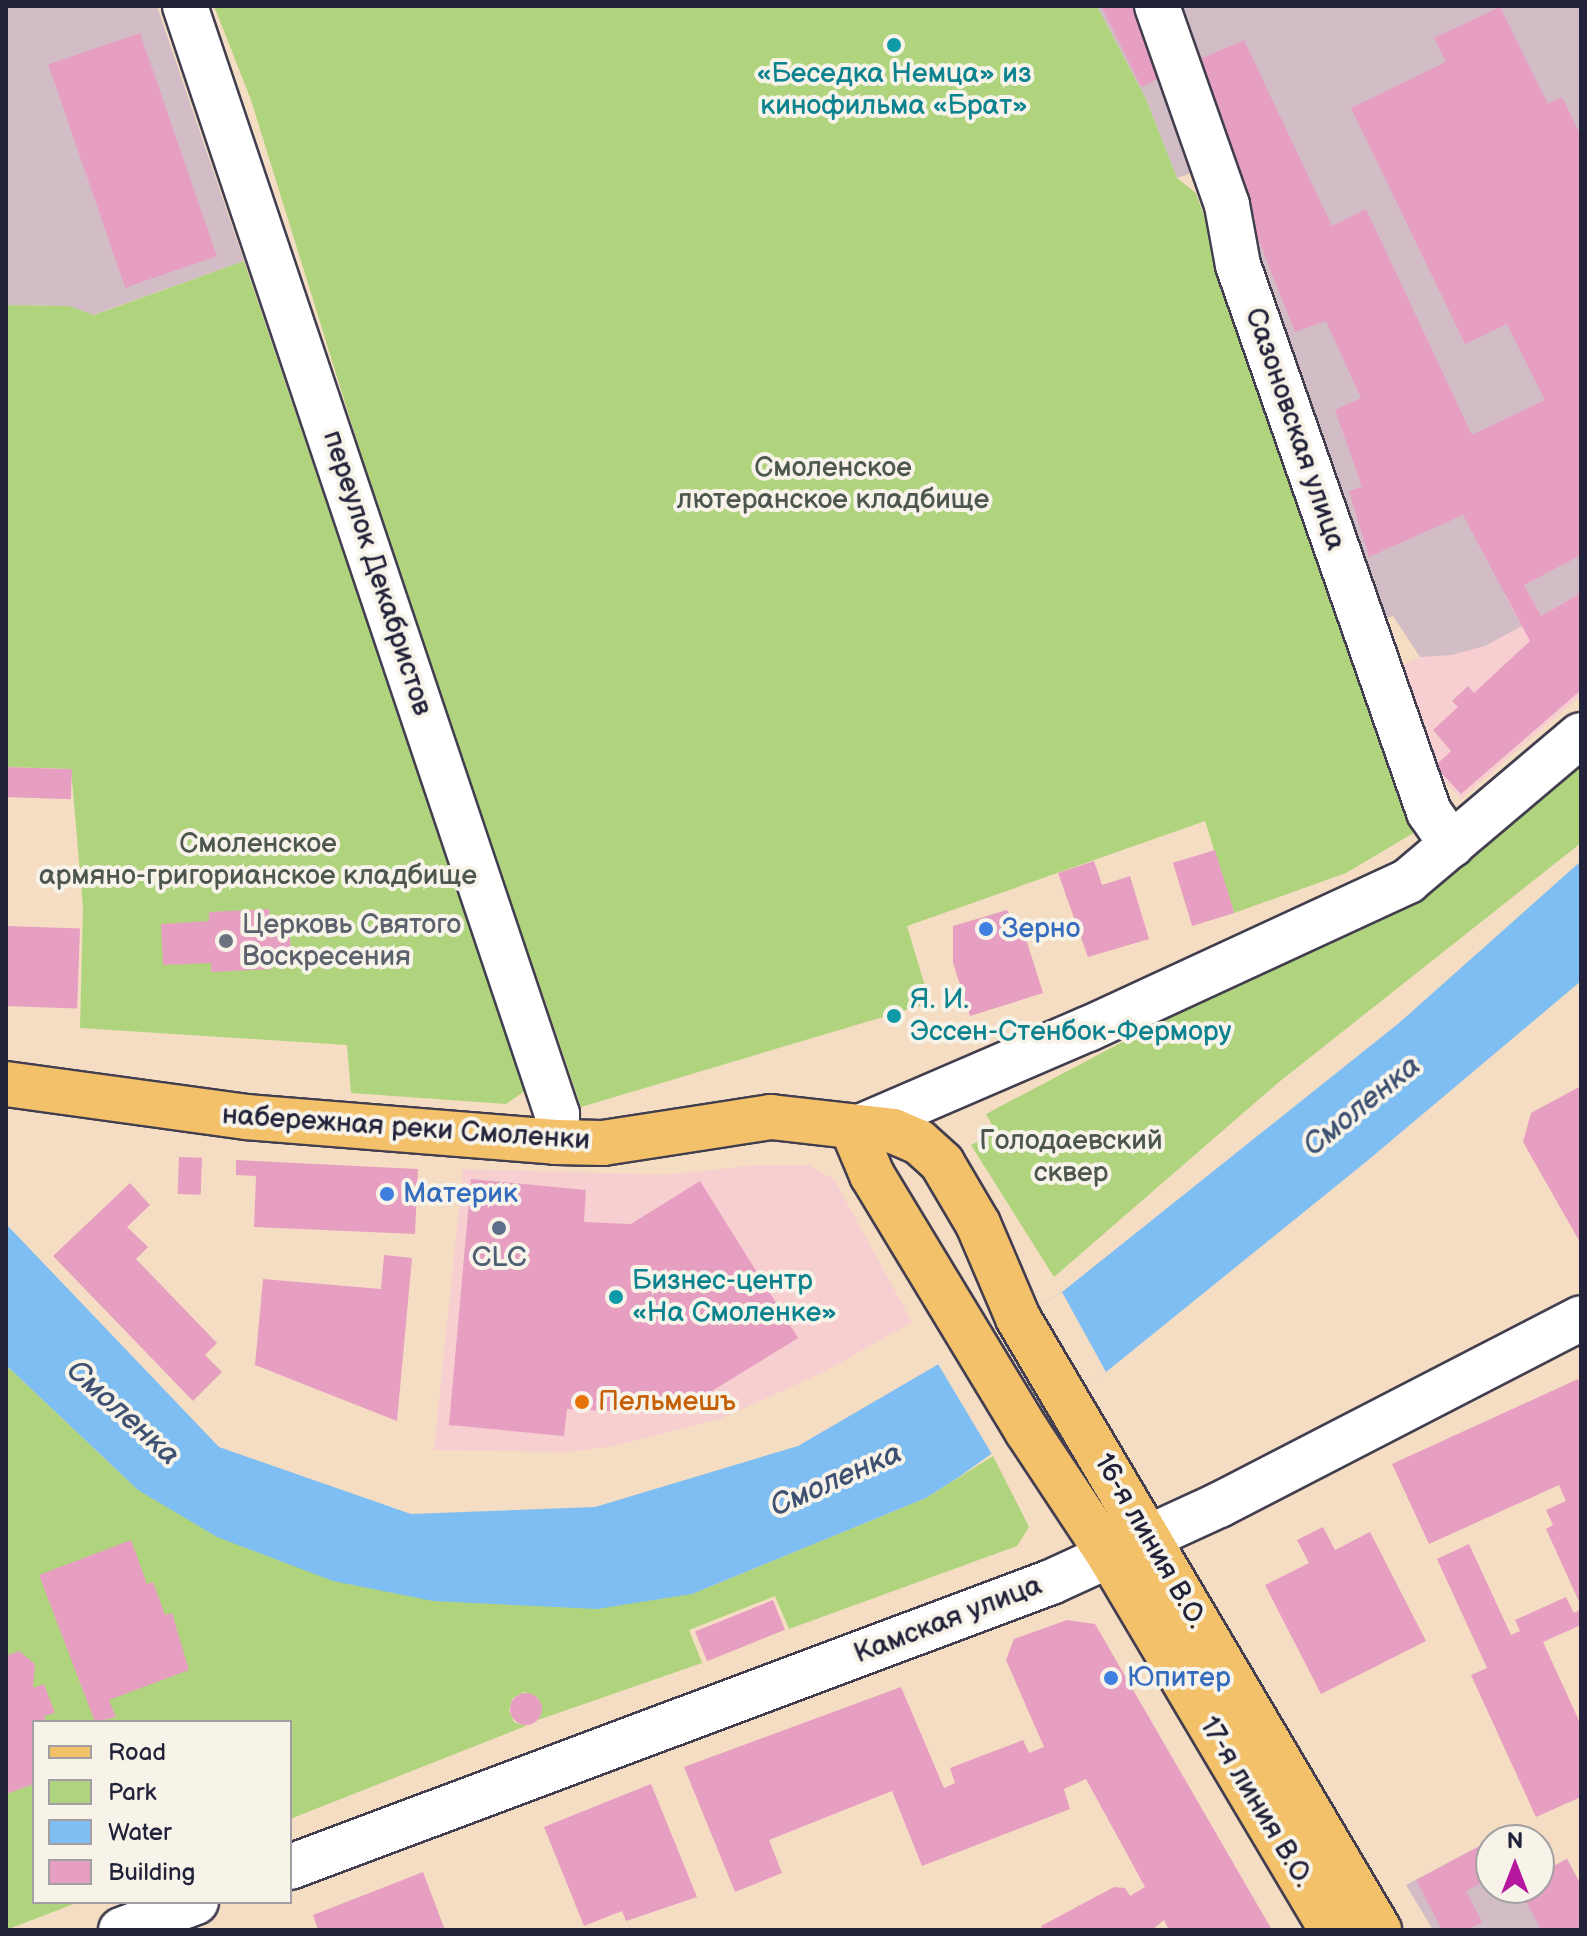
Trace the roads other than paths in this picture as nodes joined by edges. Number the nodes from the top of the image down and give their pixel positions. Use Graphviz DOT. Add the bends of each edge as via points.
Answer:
graph roads {
  1 [pos="185,6"];
  2 [pos="1157,6"];
  3 [pos="1581,735"];
  4 [pos="1452,845"];
  5 [pos="6,1084"];
  6 [pos="853,1130"];
  7 [pos="556,1142"];
  8 [pos="1018,1318"];
  9 [pos="1581,1318"];
  10 [pos="1128,1546"];
  11 [pos="292,1866"];
  12 [pos="191,1904"];
  13 [pos="121,1930"];
  14 [pos="1332,1930"];
  15 [pos="1379,1930"];
  1 -- 7 [label="street, переулок Декабристов" via="557,1114"];
  2 -- 4 [label="street, Сазоновская улица" via="1227,205 1238,265 1429,812"];
  3 -- 4 [label="street"];
  4 -- 6 [label="street" via="1408,881 1375,898"];
  5 -- 7 [label="main road, набережная реки Смоленки" via="246,1117"];
  6 -- 7 [label="main road, набережная реки Смоленки" via="771,1117 603,1143"];
  6 -- 8 [label="main road, набережная реки Смоленки" via="893,1131 919,1142 942,1163 978,1224"];
  6 -- 10 [label="main road, 17-я линия В.О." via="872,1175 1027,1431"];
  8 -- 10 [label="main road, 16-я линия В.О." via="1067,1401"];
  9 -- 10 [label="street, Камская улица"];
  10 -- 11 [label="street, Камская улица" via="1051,1582"];
  10 -- 14 [label="main road, 17-я линия В.О."];
  10 -- 15 [label="main road, 16-я линия В.О."];
  12 -- 13 [label="street"];
}
